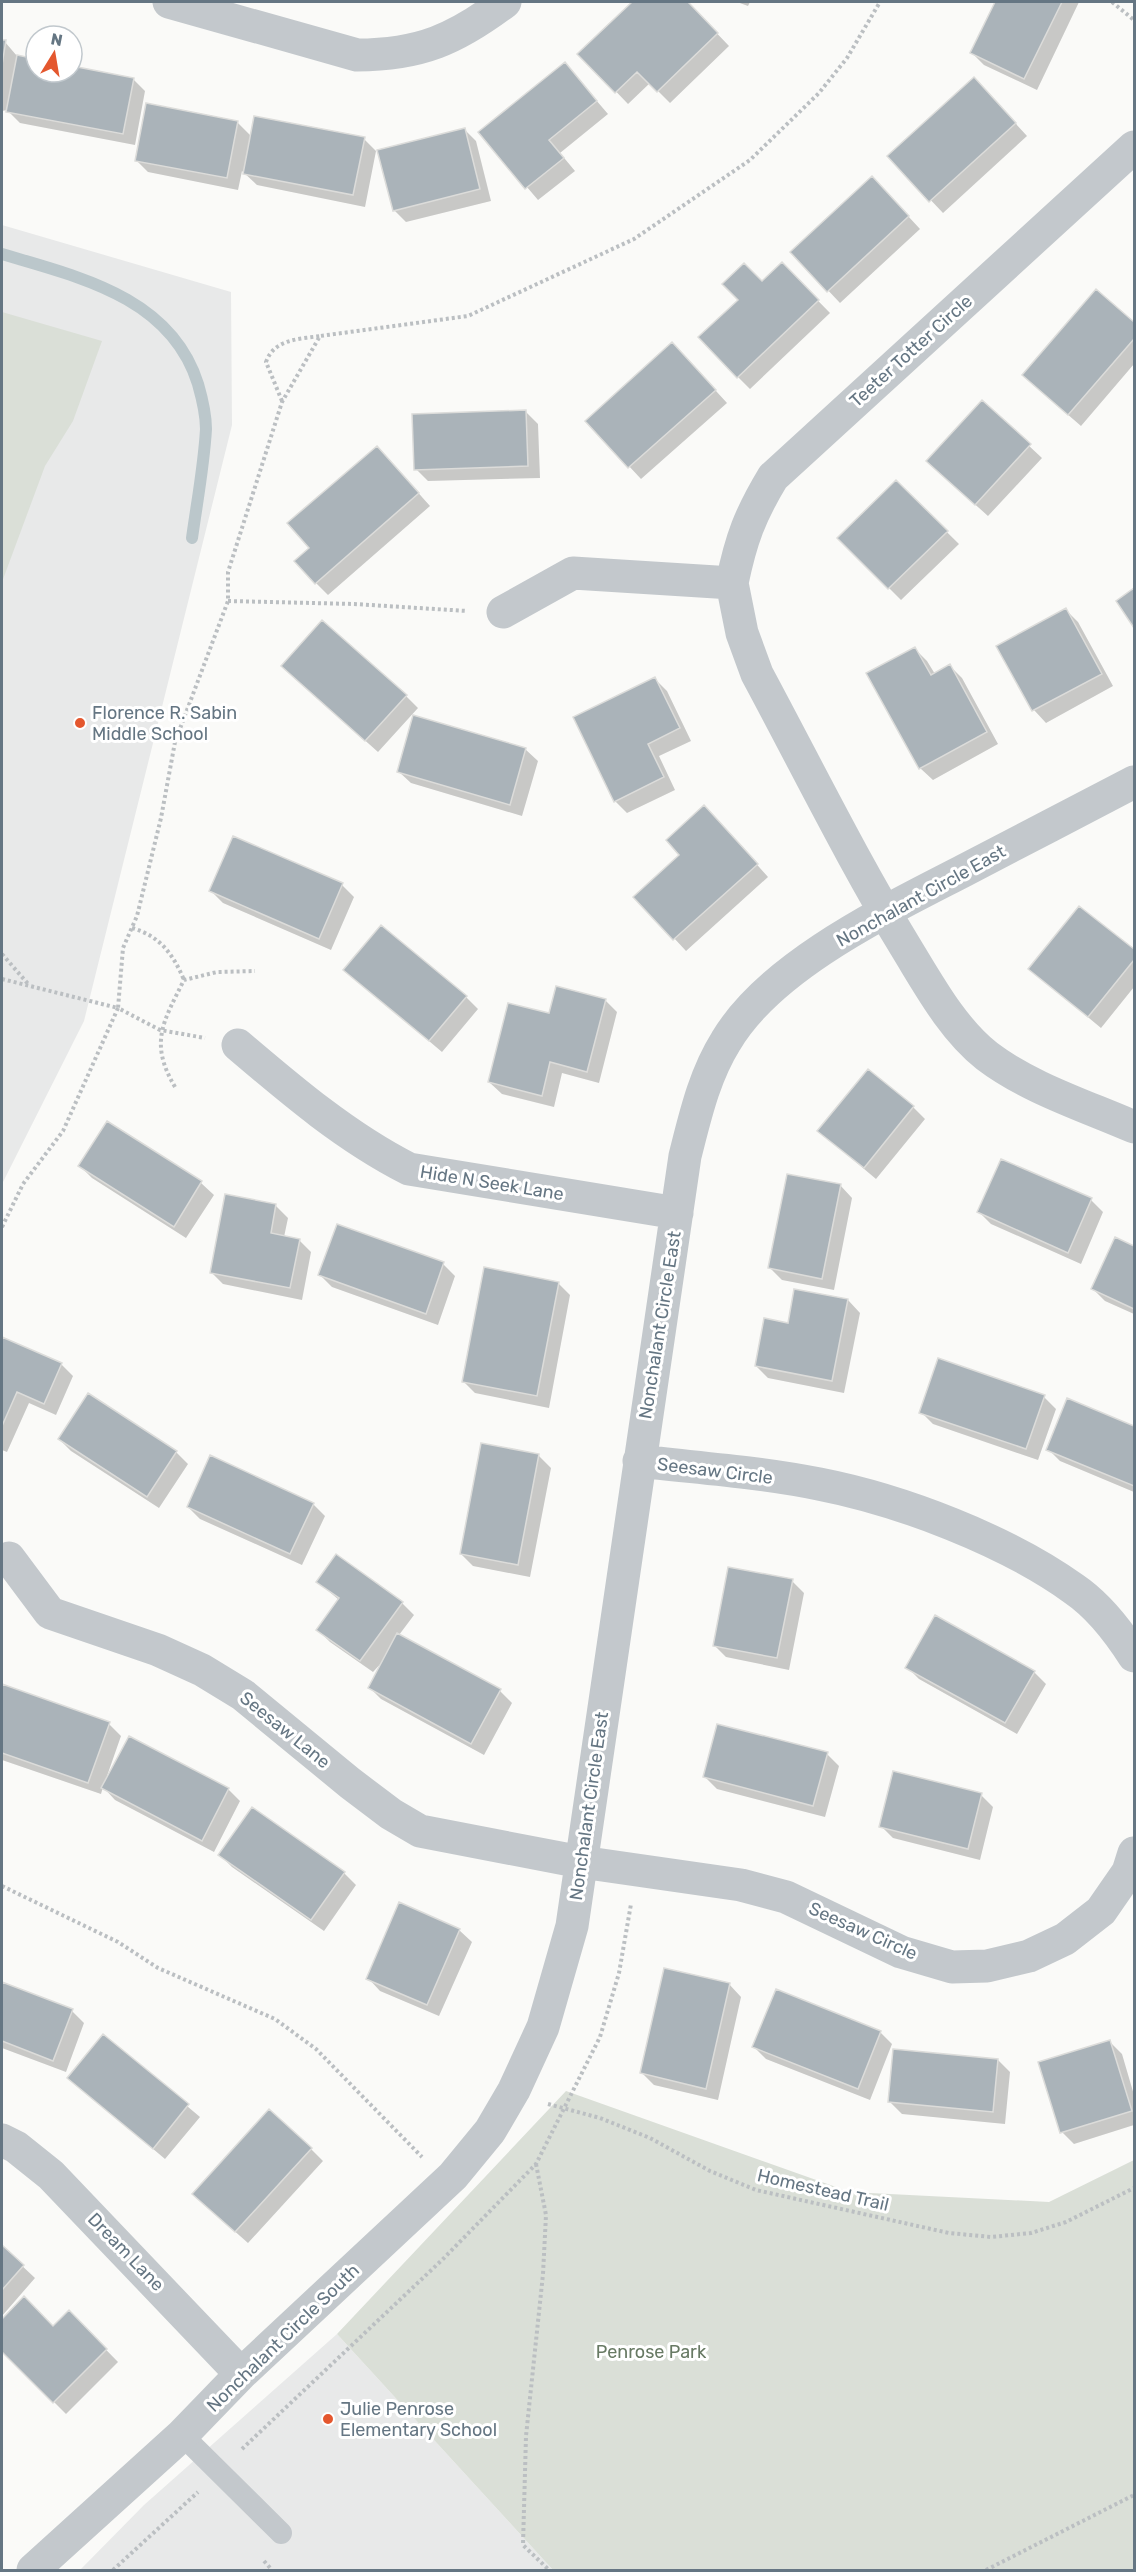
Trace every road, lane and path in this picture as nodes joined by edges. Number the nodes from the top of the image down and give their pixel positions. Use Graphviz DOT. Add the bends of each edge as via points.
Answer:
graph roads {
  1 [pos="169,2"];
  2 [pos="505,2"];
  3 [pos="880,2"];
  4 [pos="1112,2"];
  5 [pos="1134,20"];
  6 [pos="1134,147"];
  7 [pos="320,336"];
  8 [pos="282,402"];
  9 [pos="732,583"];
  10 [pos="228,602"];
  11 [pos="503,612"];
  12 [pos="1134,782"];
  13 [pos="884,912"];
  14 [pos="132,928"];
  15 [pos="2,954"];
  16 [pos="255,971"];
  17 [pos="2,979"];
  18 [pos="184,980"];
  19 [pos="31,986"];
  20 [pos="118,1008"];
  21 [pos="160,1030"];
  22 [pos="238,1045"];
  23 [pos="175,1087"];
  24 [pos="1134,1127"];
  25 [pos="677,1213"];
  26 [pos="2,1227"];
  27 [pos="639,1461"];
  28 [pos="9,1558"];
  29 [pos="1134,1656"];
  30 [pos="1134,1853"];
  31 [pos="581,1862"];
  32 [pos="2,1886"];
  33 [pos="514,2090"];
  34 [pos="2,2140"];
  35 [pos="423,2157"];
  36 [pos="536,2164"];
  37 [pos="1134,2188"];
  38 [pos="241,2374"];
  39 [pos="182,2435"];
  40 [pos="1134,2495"];
  41 [pos="281,2533"];
  42 [pos="33,2571"];
  43 [pos="549,2571"];
  44 [pos="986,2571"];
  1 -- 2 [label="street" via="357,55 389,55 431,47 468,29"];
  3 -- 7 [label="path" via="847,58 819,93 758,153 634,239 468,316"];
  4 -- 5 [label="path"];
  6 -- 9 [label="street, Teeter Totter Circle" via="773,477 754,507 741,539"];
  7 -- 8 [label="path"];
  7 -- 8 [label="path" via="284,342 270,352 266,362"];
  8 -- 10 [label="path" via="228,572"];
  9 -- 11 [label="street" via="573,573"];
  9 -- 13 [label="street, Teeter Totter Circle" via="742,633 757,674"];
  10 -- 11 [label="path"];
  10 -- 14 [label="path" via="175,742 161,818"];
  12 -- 13 [label="street, Nonchalant Circle East"];
  13 -- 24 [label="street, Teeter Totter Circle" via="928,985 958,1026 986,1055 1025,1079"];
  13 -- 25 [label="street, Nonchalant Circle East" via="789,973 750,1010 726,1040 696,1114"];
  14 -- 18 [label="path" via="150,933 173,955"];
  14 -- 20 [label="path" via="123,948"];
  15 -- 19 [label="path"];
  16 -- 18 [label="path" via="217,972"];
  17 -- 19 [label="path"];
  18 -- 21 [label="path"];
  19 -- 20 [label="path"];
  20 -- 21 [label="path"];
  20 -- 26 [label="path" via="63,1131 23,1184"];
  21 -- 22 [label="path"];
  21 -- 23 [label="path" via="163,1067"];
  22 -- 25 [label="street, Hide N Seek Lane" via="298,1097 373,1150 409,1169"];
  25 -- 27 [label="street, Nonchalant Circle East"];
  27 -- 29 [label="street, Seesaw Circle" via="819,1484 888,1501 946,1523 1075,1589 1101,1612"];
  27 -- 31 [label="street, Nonchalant Circle East"];
  28 -- 31 [label="street, Seesaw Lane" via="50,1613 158,1650 202,1670 243,1695 350,1783 420,1831"];
  30 -- 31 [label="street, Seesaw Circle" via="1128,1872 1101,1911 1065,1939 1029,1956 987,1966 952,1967 901,1952 786,1897 741,1885"];
  31 -- 33 [label="street, Nonchalant Circle East" via="560,1975 543,2027"];
  32 -- 35 [label="path" via="118,1942 158,1968 275,2019 316,2049"];
  33 -- 37 [label="path, Homestead Trail" via="562,2110 600,2118 640,2134 756,2190 949,2233 1031,2233 1066,2222"];
  33 -- 38 [label="street, Nonchalant Circle South" via="490,2131 448,2183"];
  34 -- 38 [label="street, Dream Lane" via="51,2175"];
  36 -- 43 [label="path" via="546,2215 526,2436 523,2545"];
  38 -- 39 [label="street, Nonchalant Circle South"];
  39 -- 41 [label="lane"];
  39 -- 42 [label="street, Nonchalant Circle South"];
  40 -- 44 [label="path"];
}
